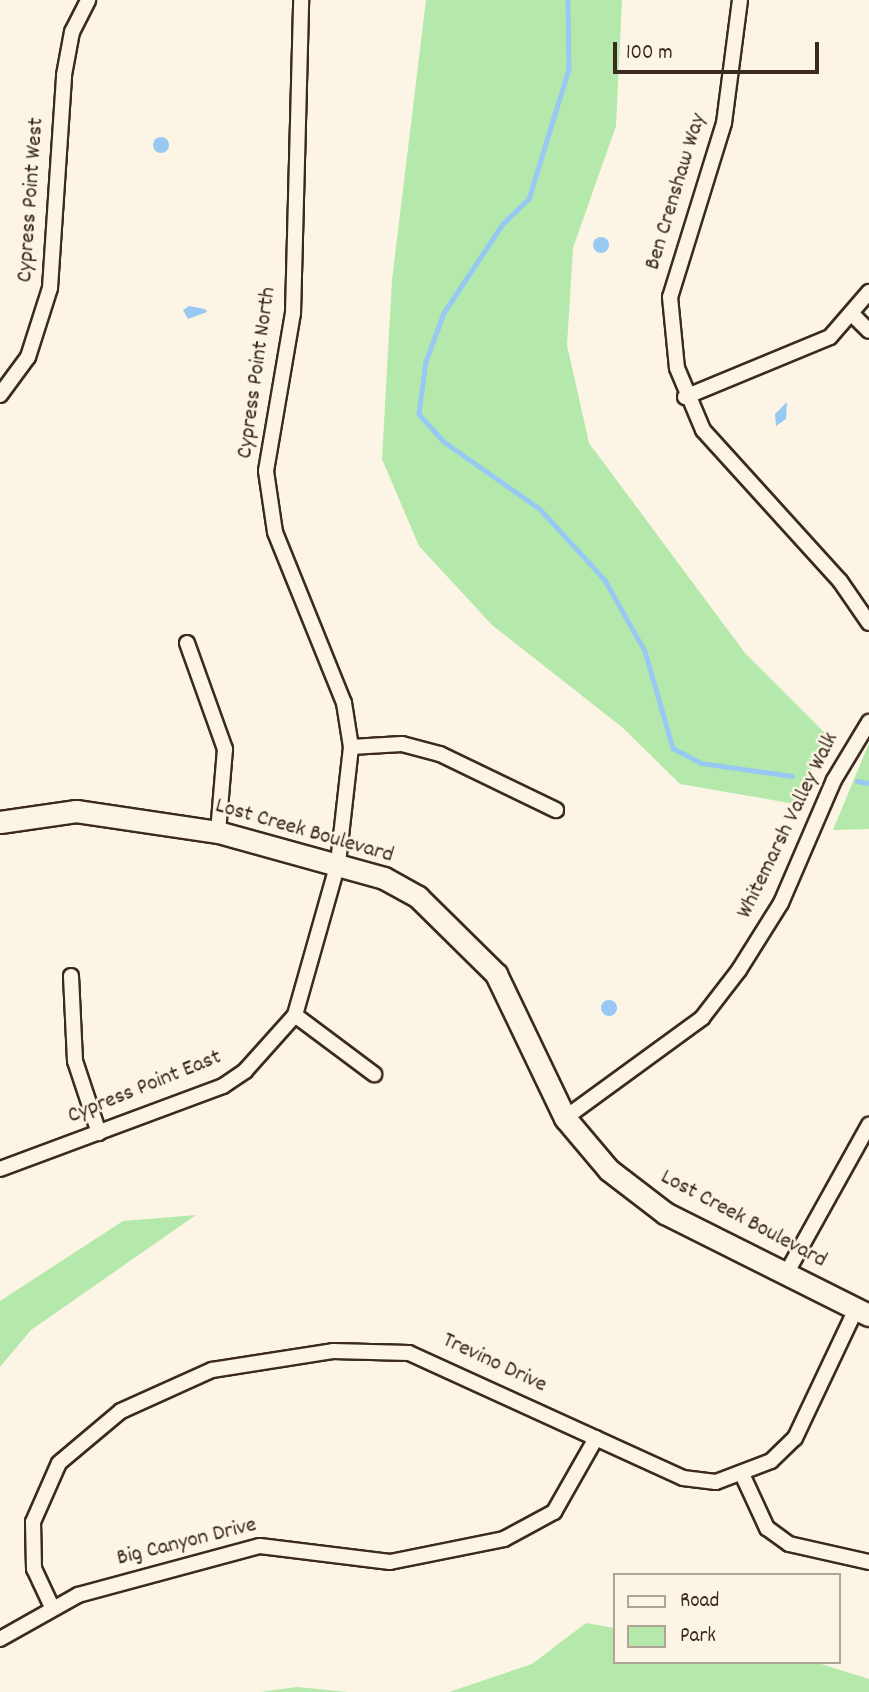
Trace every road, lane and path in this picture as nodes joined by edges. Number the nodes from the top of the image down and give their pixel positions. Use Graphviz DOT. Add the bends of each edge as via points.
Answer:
graph roads {
  1 [pos="88,0"];
  2 [pos="301,0"];
  3 [pos="740,0"];
  4 [pos="869,292"];
  5 [pos="854,316"];
  6 [pos="869,331"];
  7 [pos="0,395"];
  8 [pos="685,397"];
  9 [pos="869,623"];
  10 [pos="187,643"];
  11 [pos="869,722"];
  12 [pos="351,747"];
  13 [pos="556,810"];
  14 [pos="1,819"];
  15 [pos="218,832"];
  16 [pos="338,863"];
  17 [pos="71,976"];
  18 [pos="295,1015"];
  19 [pos="374,1074"];
  20 [pos="565,1118"];
  21 [pos="869,1125"];
  22 [pos="99,1133"];
  23 [pos="0,1169"];
  24 [pos="786,1274"];
  25 [pos="862,1312"];
  26 [pos="596,1438"];
  27 [pos="743,1474"];
  28 [pos="869,1562"];
  29 [pos="51,1605"];
  30 [pos="0,1639"];
  1 -- 7 [label="street, Cypress Point West" via="72,32 64,75 50,288 28,357"];
  2 -- 12 [label="street, Cypress Point North" via="293,313 266,471 275,532 336,680"];
  3 -- 8 [label="street, Ben Crenshaw Way" via="724,123 670,297"];
  4 -- 5 [label="street"];
  5 -- 6 [label="street"];
  5 -- 8 [label="street" via="830,337"];
  8 -- 9 [label="street, Ben Crenshaw Way" via="737,474 840,581"];
  10 -- 15 [label="street" via="225,749"];
  11 -- 20 [label="street, Whitemarsh Valley Walk" via="834,780 781,903 732,980 702,1018"];
  12 -- 13 [label="street" via="402,744 440,754"];
  12 -- 16 [label="street, Cypress Point North"];
  14 -- 15 [label="street, Lost Creek Boulevard" via="76,811"];
  15 -- 16 [label="street, Lost Creek Boulevard"];
  16 -- 18 [label="street, Cypress Point East"];
  16 -- 20 [label="street, Lost Creek Boulevard" via="418,897 469,941 496,974"];
  17 -- 22 [label="street" via="75,1061"];
  18 -- 19 [label="street"];
  18 -- 22 [label="street, Cypress Point East" via="271,1046 223,1086"];
  20 -- 24 [label="street, Lost Creek Boulevard" via="634,1192"];
  21 -- 24 [label="street"];
  22 -- 23 [label="street, Cypress Point East"];
  24 -- 25 [label="street, Lost Creek Boulevard"];
  25 -- 27 [label="street, Trevino Drive" via="795,1438"];
  26 -- 27 [label="street, Trevino Drive" via="683,1478 716,1482"];
  26 -- 29 [label="street, Big Canyon Drive" via="554,1511 504,1539 390,1562 260,1546"];
  26 -- 29 [label="street, Trevino Drive" via="409,1353 333,1351 212,1370 121,1411 59,1463 33,1522 34,1569"];
  27 -- 28 [label="street" via="767,1528 789,1544"];
  29 -- 30 [label="street, Big Canyon Drive"];
}
